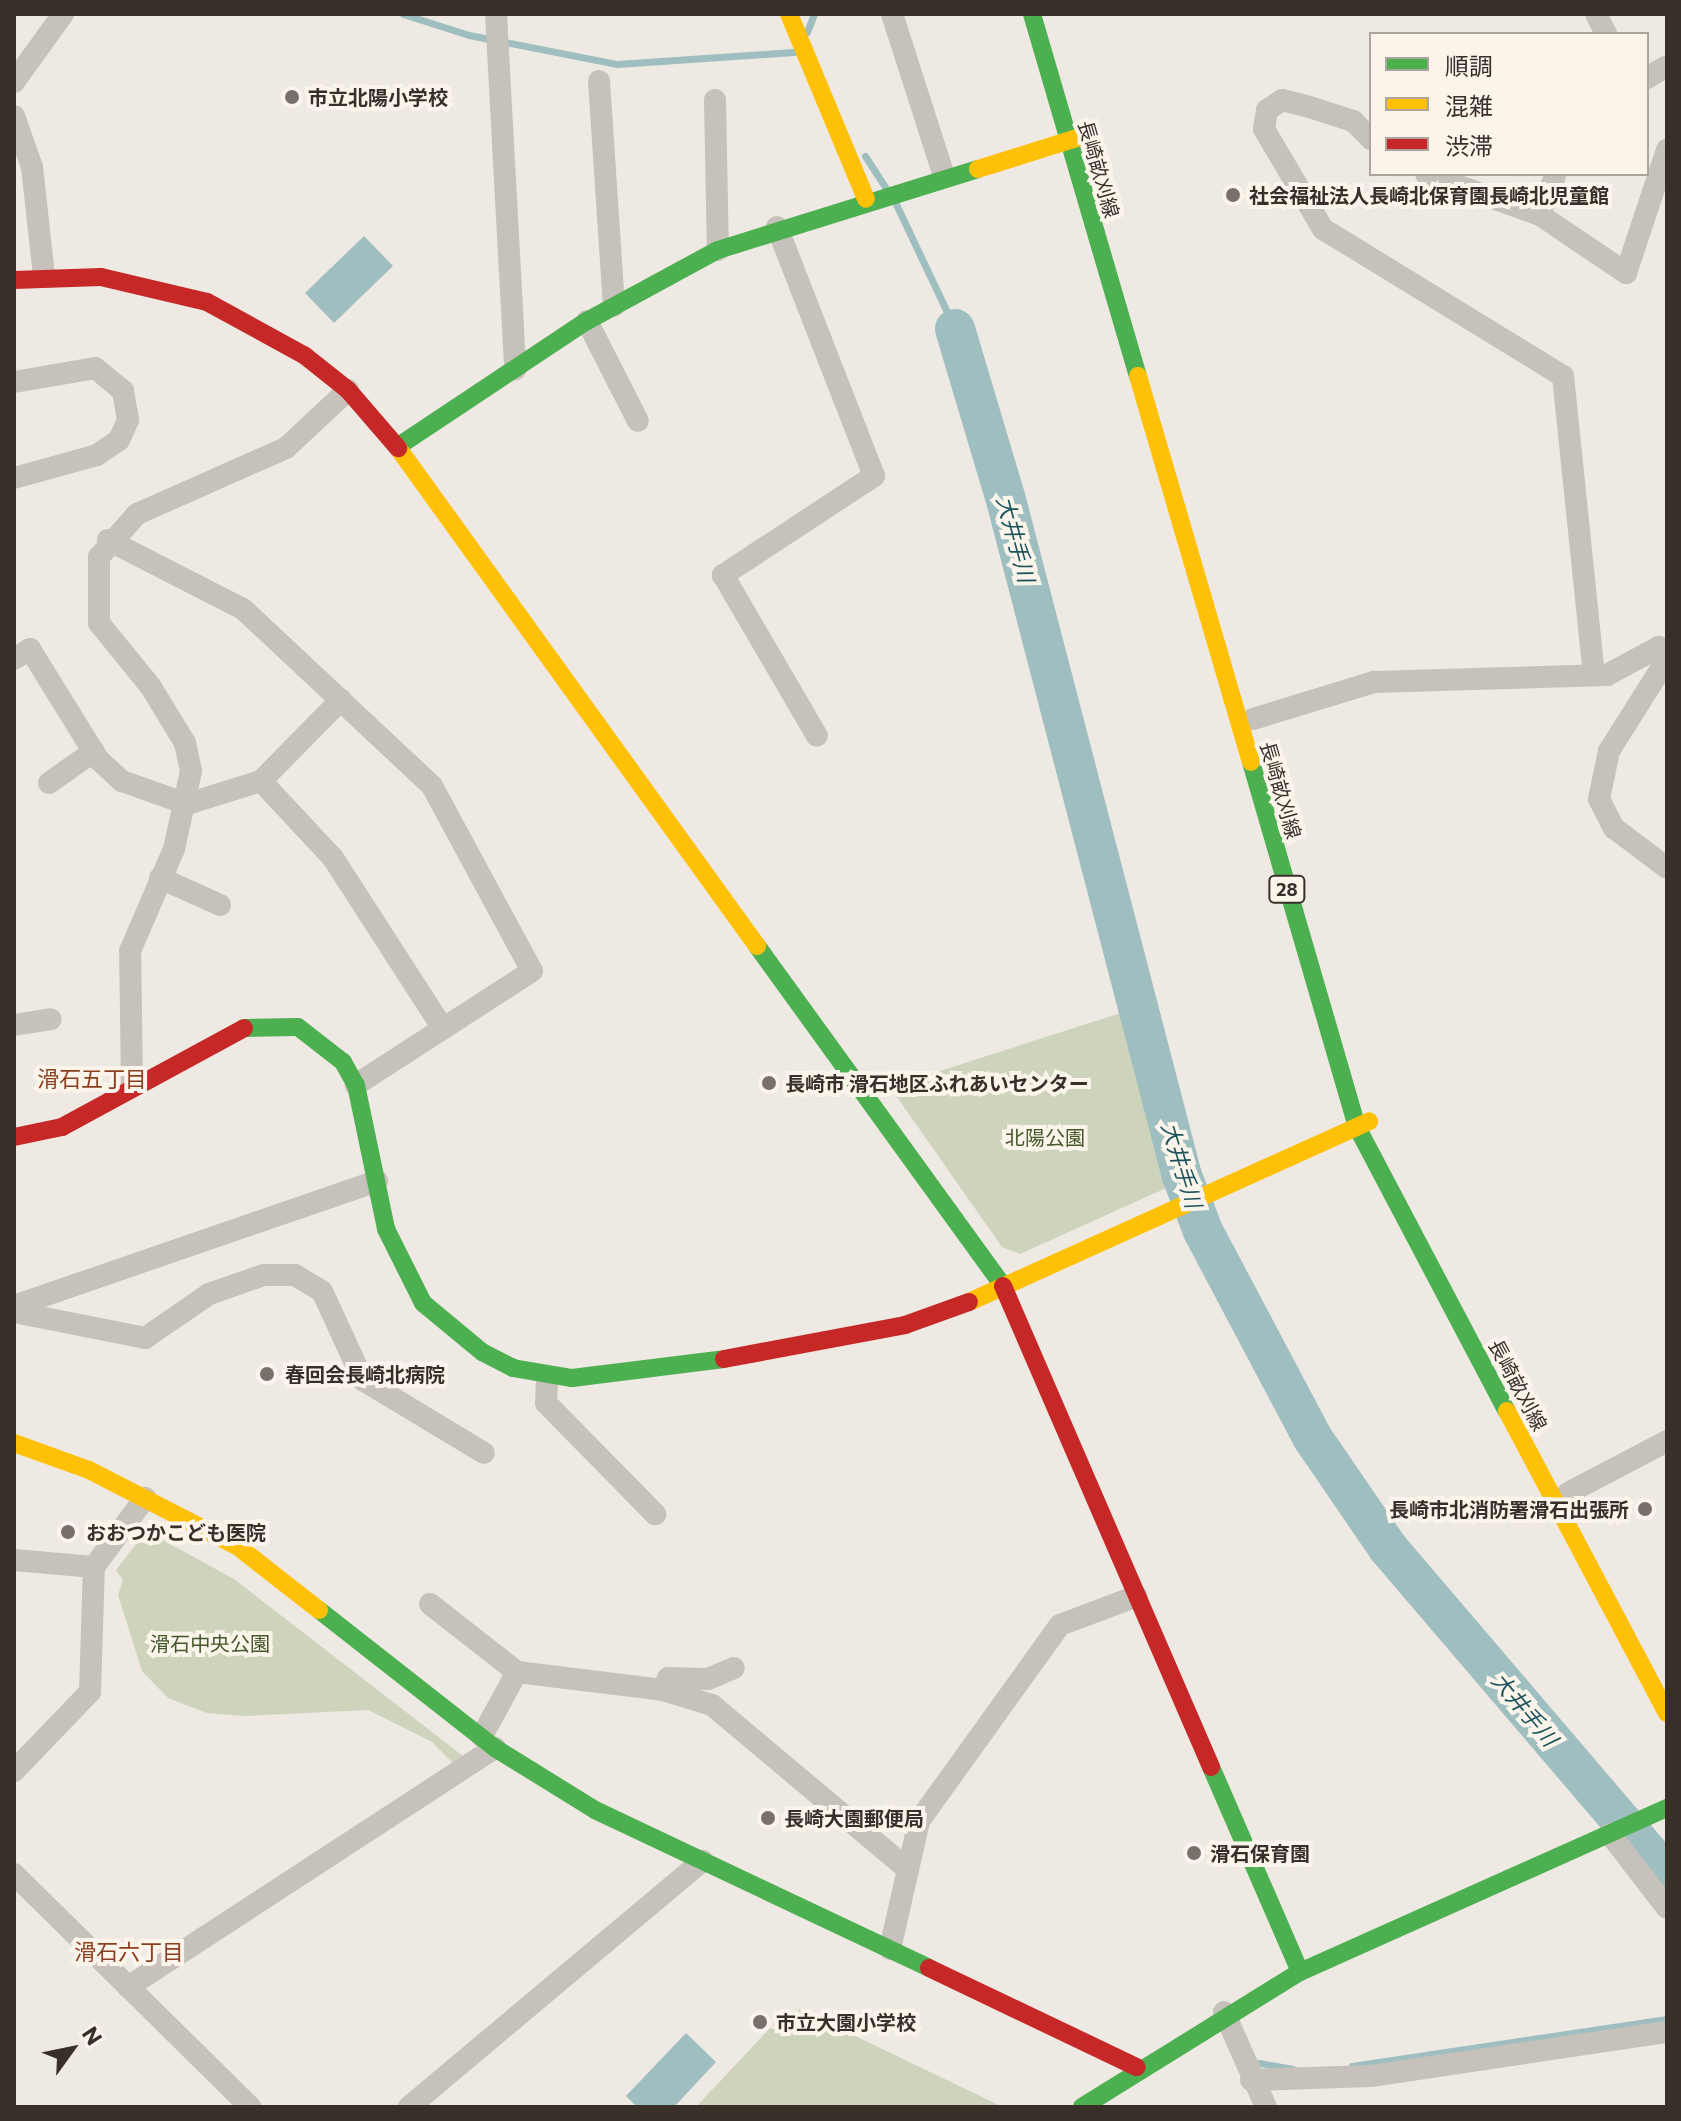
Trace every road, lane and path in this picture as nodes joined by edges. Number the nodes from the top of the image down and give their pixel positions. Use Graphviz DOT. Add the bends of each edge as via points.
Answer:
graph roads {
  1 [pos="63,14"];
  2 [pos="892,14"];
  3 [pos="1032,14"];
  4 [pos="1045,14"];
  5 [pos="1596,14"];
  6 [pos="792,20"];
  7 [pos="497,21"];
  8 [pos="1605,32"];
  9 [pos="1667,66"];
  10 [pos="1649,77"];
  11 [pos="599,81"];
  12 [pos="14,82"];
  13 [pos="715,100"];
  14 [pos="14,116"];
  15 [pos="1369,137"];
  16 [pos="1074,139"];
  17 [pos="1667,150"];
  18 [pos="944,176"];
  19 [pos="1433,176"];
  20 [pos="1555,176"];
  21 [pos="871,197"];
  22 [pos="1659,202"];
  23 [pos="1540,215"];
  24 [pos="777,227"];
  25 [pos="718,250"];
  26 [pos="44,276"];
  27 [pos="14,280"];
  28 [pos="614,305"];
  29 [pos="587,321"];
  30 [pos="515,369"];
  31 [pos="14,382"];
  32 [pos="348,390"];
  33 [pos="638,421"];
  34 [pos="397,447"];
  35 [pos="14,478"];
  36 [pos="108,540"];
  37 [pos="1667,651"];
  38 [pos="14,659"];
  39 [pos="1667,659"];
  40 [pos="1594,674"];
  41 [pos="341,700"];
  42 [pos="1253,719"];
  43 [pos="817,736"];
  44 [pos="94,751"];
  45 [pos="261,781"];
  46 [pos="49,783"];
  47 [pos="187,804"];
  48 [pos="1667,868"];
  49 [pos="160,878"];
  50 [pos="220,905"];
  51 [pos="51,1019"];
  52 [pos="14,1025"];
  53 [pos="443,1029"];
  54 [pos="356,1085"];
  55 [pos="132,1086"];
  56 [pos="1363,1124"];
  57 [pos="14,1137"];
  58 [pos="377,1181"];
  59 [pos="1005,1289"];
  60 [pos="14,1306"];
  61 [pos="14,1312"];
  62 [pos="547,1378"];
  63 [pos="1667,1441"];
  64 [pos="14,1443"];
  65 [pos="484,1453"];
  66 [pos="1568,1493"];
  67 [pos="145,1498"];
  68 [pos="655,1514"];
  69 [pos="14,1560"];
  70 [pos="94,1567"];
  71 [pos="1137,1596"];
  72 [pos="430,1604"];
  73 [pos="734,1668"];
  74 [pos="1667,1671"];
  75 [pos="517,1672"];
  76 [pos="663,1690"];
  77 [pos="1667,1713"];
  78 [pos="489,1742"];
  79 [pos="14,1771"];
  80 [pos="1662,1810"];
  81 [pos="1610,1834"];
  82 [pos="702,1861"];
  83 [pos="905,1867"];
  84 [pos="14,1874"];
  85 [pos="1667,1908"];
  86 [pos="890,1949"];
  87 [pos="1300,1972"];
  88 [pos="128,1987"];
  89 [pos="1224,2012"];
  90 [pos="1667,2032"];
  91 [pos="1137,2067"];
  92 [pos="1251,2080"];
  93 [pos="250,2107"];
  94 [pos="409,2107"];
  95 [pos="1082,2107"];
  96 [pos="1266,2107"];
  1 -- 12 [label="street"];
  2 -- 18 [label="street"];
  3 -- 16 [label="street, 長崎畝刈線 / 28"];
  4 -- 16 [label="street, 長崎畝刈線 / 28"];
  5 -- 8 [label="street"];
  6 -- 21 [label="street"];
  7 -- 30 [label="street"];
  9 -- 10 [label="street"];
  11 -- 28 [label="street"];
  13 -- 25 [label="street"];
  14 -- 26 [label="street" via="32,167"];
  15 -- 40 [label="street" via="1353,121 1306,106 1282,100 1267,110 1264,129 1323,229 1563,376"];
  16 -- 18 [label="street"];
  16 -- 42 [label="street, 長崎畝刈線 / 28"];
  16 -- 56 [label="street, 長崎畝刈線 / 28"];
  17 -- 22 [label="street"];
  18 -- 21 [label="street"];
  19 -- 23 [label="street"];
  20 -- 23 [label="street"];
  21 -- 24 [label="street"];
  22 -- 23 [label="street" via="1626,273"];
  24 -- 25 [label="street"];
  24 -- 43 [label="street" via="874,476 723,575"];
  25 -- 28 [label="street"];
  26 -- 27 [label="street"];
  26 -- 32 [label="street" via="101,277 207,302 273,335"];
  28 -- 29 [label="street"];
  29 -- 30 [label="street"];
  29 -- 33 [label="street"];
  30 -- 34 [label="street"];
  31 -- 35 [label="street" via="95,368 123,391 128,420 119,440 97,455"];
  32 -- 34 [label="street"];
  32 -- 36 [label="street" via="286,448 137,514"];
  34 -- 59 [label="street"];
  36 -- 41 [label="street" via="243,609"];
  36 -- 47 [label="street" via="96,573 96,615 185,743"];
  37 -- 40 [label="street"];
  38 -- 44 [label="street" via="30,649"];
  39 -- 48 [label="street" via="1609,751 1599,799 1614,828"];
  40 -- 42 [label="street" via="1374,682"];
  41 -- 45 [label="street"];
  41 -- 53 [label="street" via="432,786 532,971"];
  42 -- 56 [label="street, 長崎畝刈線 / 28"];
  44 -- 46 [label="street"];
  44 -- 47 [label="street" via="122,781"];
  45 -- 47 [label="street"];
  45 -- 53 [label="street" via="333,858"];
  47 -- 49 [label="street"];
  49 -- 50 [label="street"];
  49 -- 55 [label="street" via="130,951"];
  51 -- 52 [label="street"];
  53 -- 54 [label="street"];
  54 -- 55 [label="street" via="323,1041 298,1027 268,1022 236,1028"];
  54 -- 58 [label="street"];
  55 -- 57 [label="street" via="62,1127"];
  56 -- 59 [label="street"];
  56 -- 66 [label="street, 長崎畝刈線 / 28"];
  56 -- 77 [label="street, 長崎畝刈線 / 28"];
  58 -- 60 [label="street"];
  58 -- 62 [label="street" via="386,1229 423,1303 482,1352"];
  59 -- 62 [label="street" via="905,1325 738,1357"];
  59 -- 71 [label="street"];
  61 -- 65 [label="street" via="145,1338 209,1294 264,1275 295,1275 322,1291 363,1380"];
  62 -- 68 [label="street" via="546,1403"];
  63 -- 66 [label="street"];
  64 -- 67 [label="street"];
  66 -- 74 [label="street, 長崎畝刈線 / 28"];
  67 -- 70 [label="street"];
  67 -- 78 [label="street" via="302,1590"];
  69 -- 70 [label="street"];
  70 -- 79 [label="street" via="90,1692"];
  71 -- 83 [label="street" via="1060,1625 919,1821"];
  71 -- 87 [label="street"];
  72 -- 75 [label="street"];
  73 -- 76 [label="street" via="708,1679 668,1678"];
  75 -- 76 [label="street"];
  75 -- 78 [label="street"];
  76 -- 83 [label="street" via="735,1720"];
  78 -- 82 [label="street" via="595,1810"];
  78 -- 88 [label="street"];
  80 -- 81 [label="street"];
  81 -- 85 [label="street"];
  81 -- 87 [label="street"];
  82 -- 86 [label="street"];
  82 -- 94 [label="street"];
  83 -- 86 [label="street"];
  84 -- 88 [label="street"];
  86 -- 91 [label="street"];
  87 -- 89 [label="street"];
  88 -- 93 [label="street"];
  89 -- 91 [label="street"];
  89 -- 92 [label="street"];
  90 -- 92 [label="street" via="1371,2076"];
  91 -- 95 [label="street"];
  92 -- 96 [label="street"];
}
